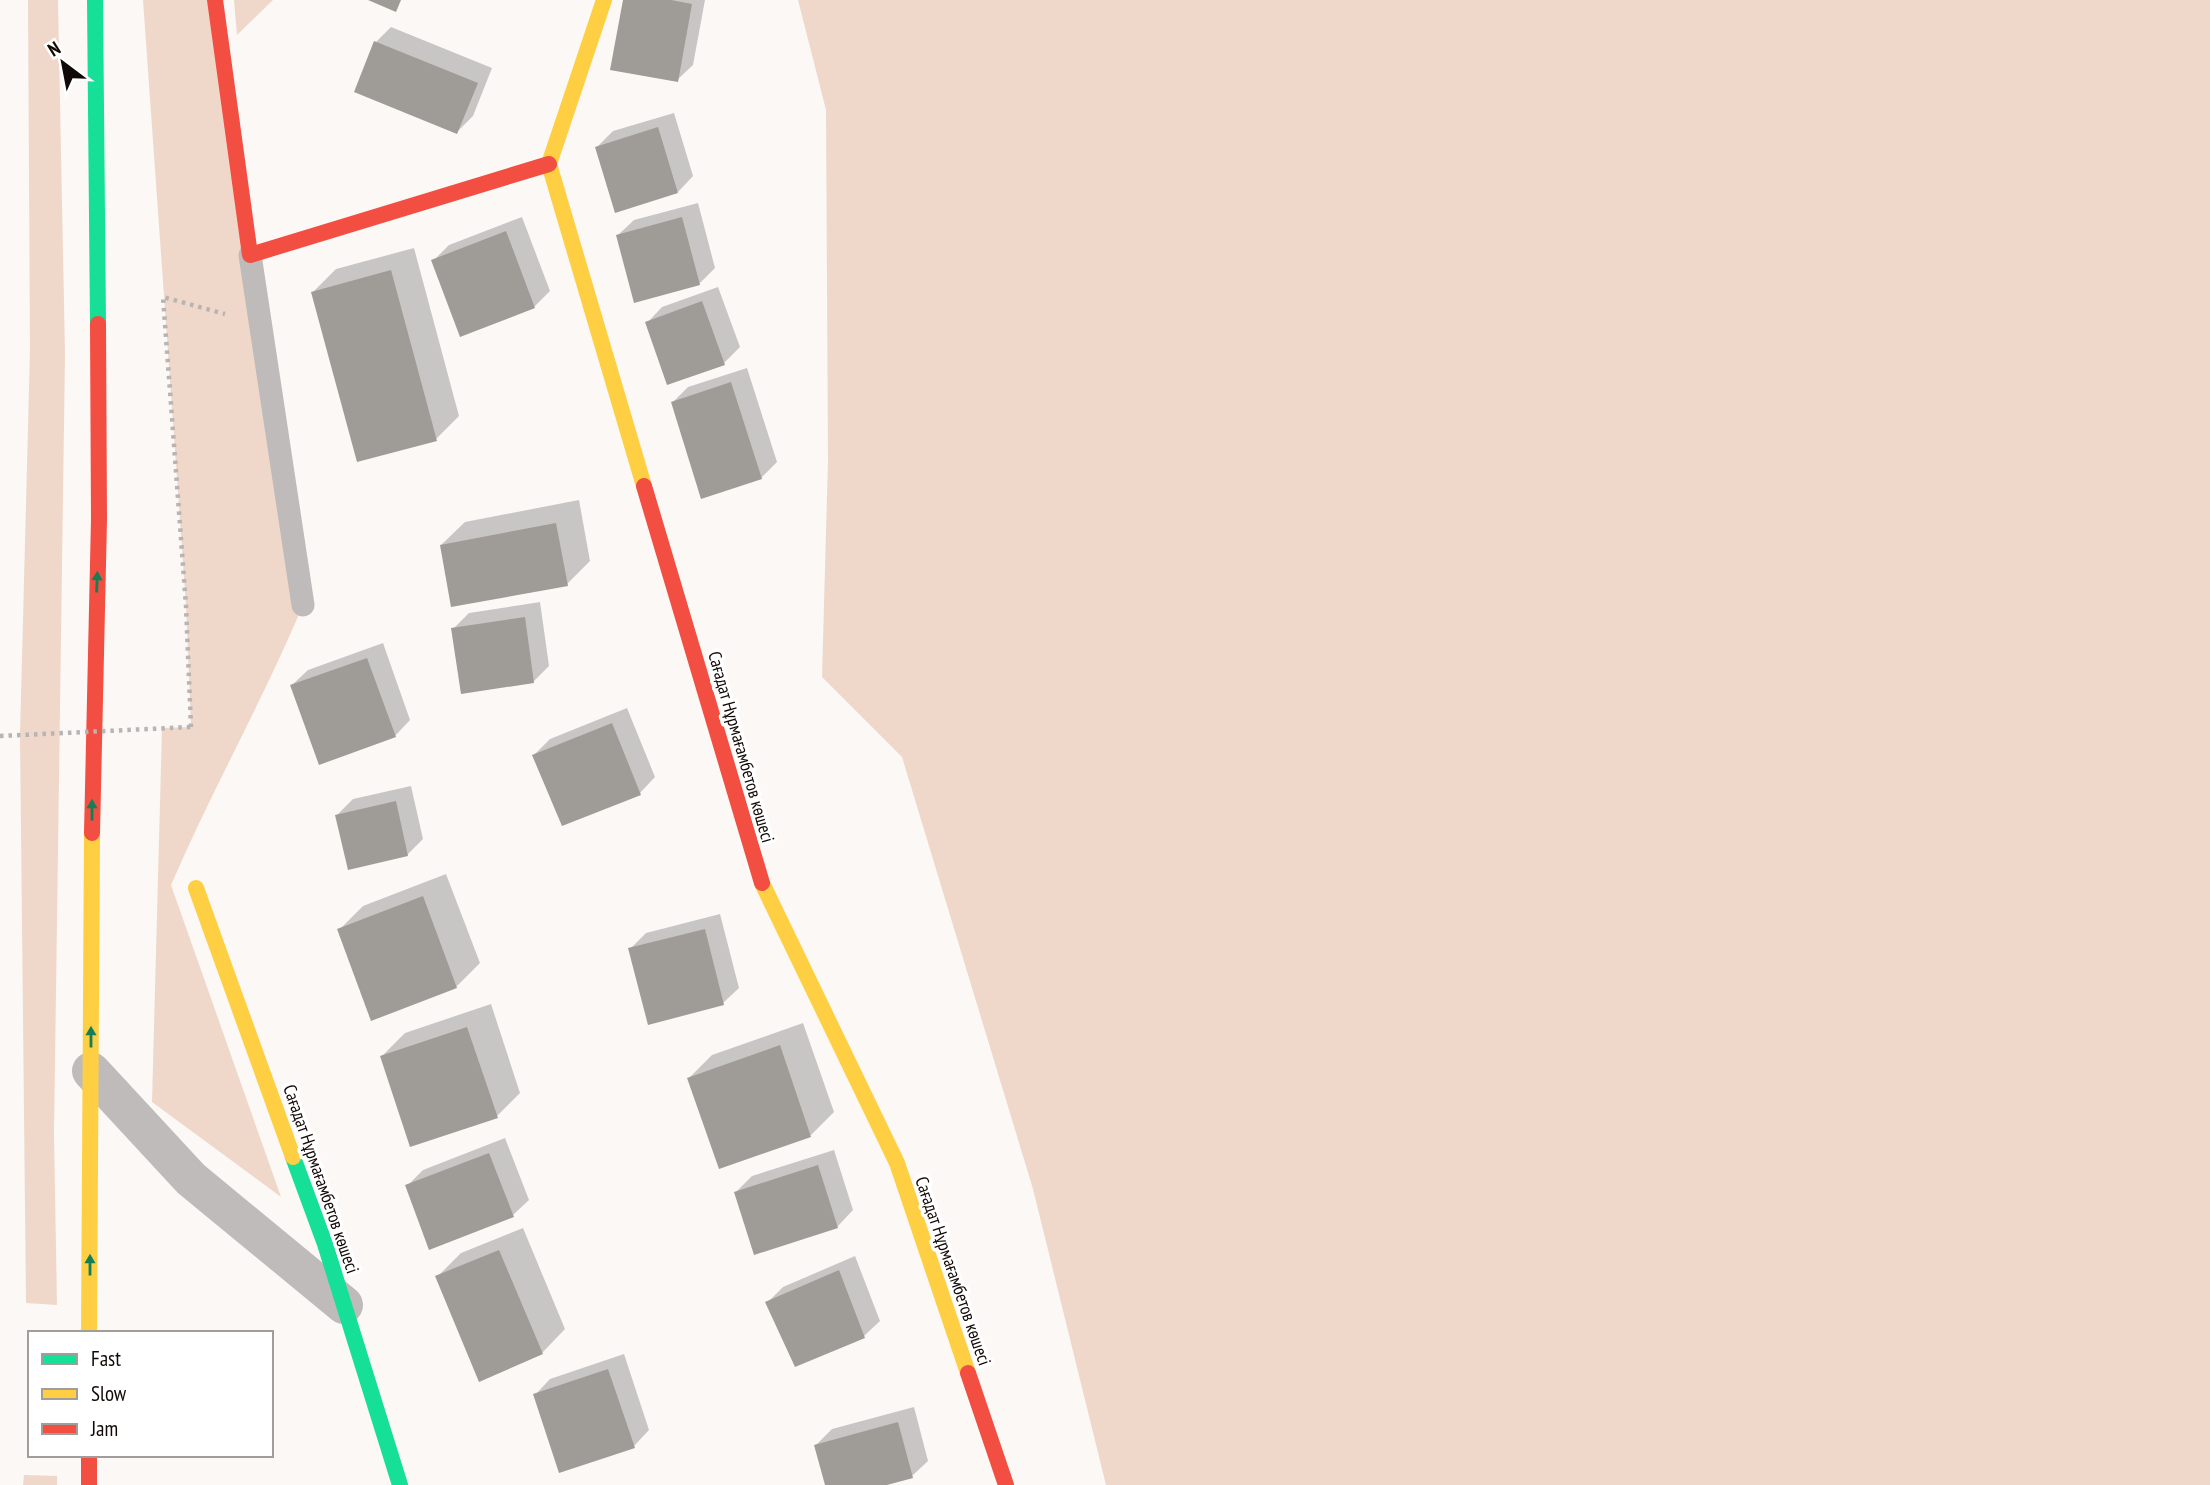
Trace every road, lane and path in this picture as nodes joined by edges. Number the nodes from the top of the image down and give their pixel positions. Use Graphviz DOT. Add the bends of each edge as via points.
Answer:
graph roads {
  1 [pos="95,0"];
  2 [pos="215,0"];
  3 [pos="604,0"];
  4 [pos="549,164"];
  5 [pos="250,255"];
  6 [pos="260,323"];
  7 [pos="303,604"];
  8 [pos="0,736"];
  9 [pos="196,888"];
  10 [pos="91,1071"];
  11 [pos="344,1305"];
  12 [pos="89,1331"];
  13 [pos="89,1457"];
  14 [pos="89,1485"];
  15 [pos="400,1485"];
  16 [pos="1006,1485"];
  10 -- 1 [label="street, one-way" via="92,751 99,519"];
  2 -- 5 [label="street"];
  3 -- 4 [label="street"];
  4 -- 5 [label="street"];
  4 -- 16 [label="street, Сағадат Нұрмағамбетов көшесі" via="760,880 897,1163"];
  5 -- 6 [label="lane"];
  6 -- 7 [label="lane"];
  6 -- 8 [label="path, bridge" via="163,297 191,727"];
  9 -- 11 [label="street, Сағадат Нұрмағамбетов көшесі"];
  10 -- 11 [label="street" via="191,1179"];
  12 -- 10 [label="street, one-way"];
  11 -- 15 [label="street, Сағадат Нұрмағамбетов көшесі"];
  13 -- 14 [label="street"];
}
